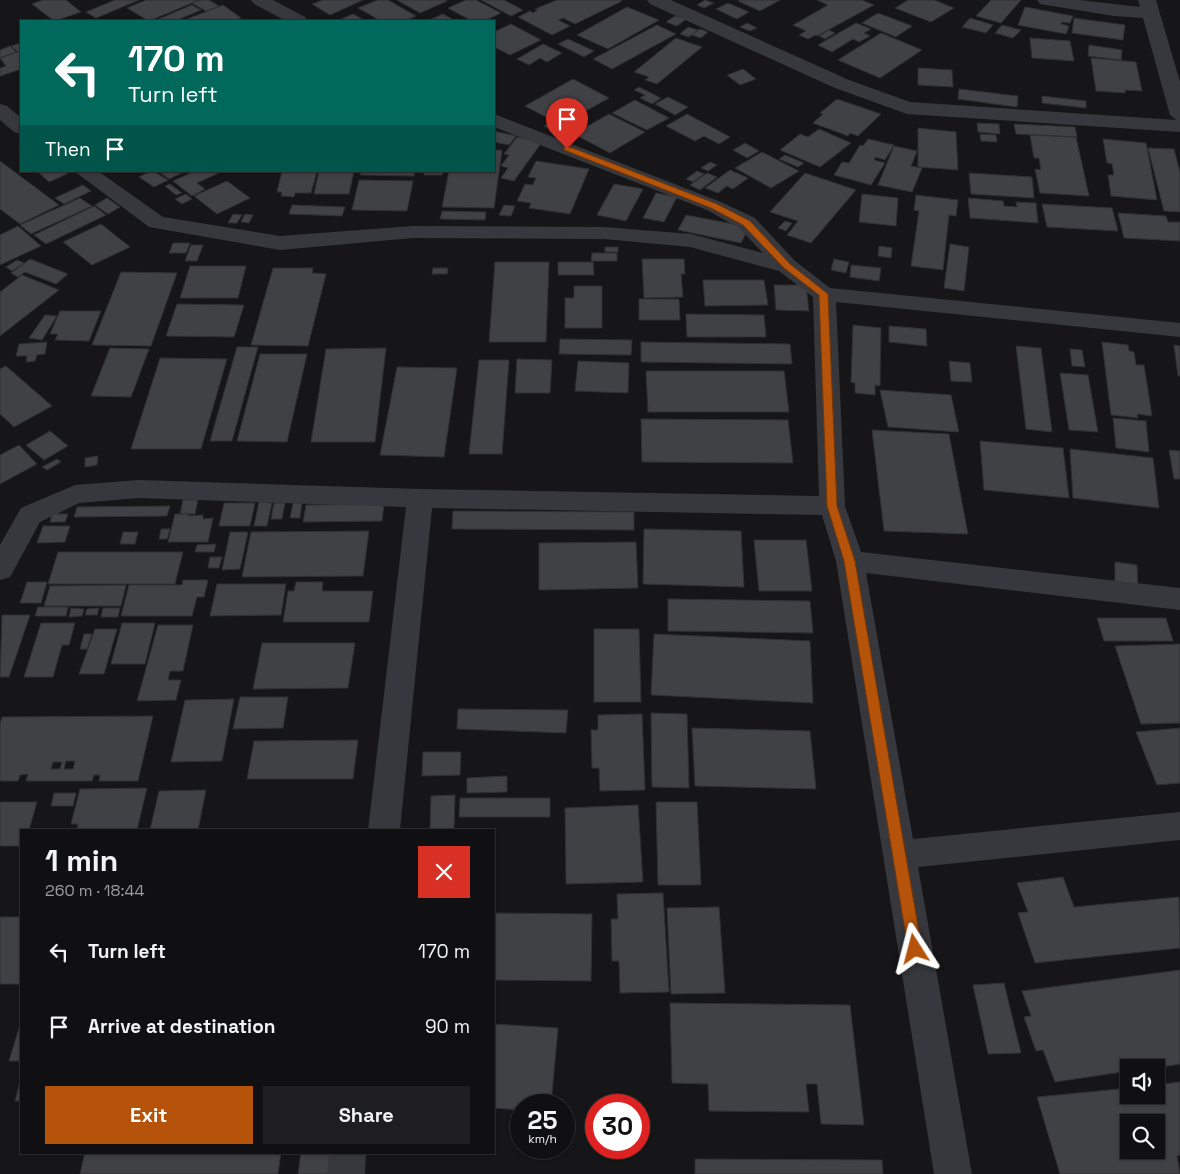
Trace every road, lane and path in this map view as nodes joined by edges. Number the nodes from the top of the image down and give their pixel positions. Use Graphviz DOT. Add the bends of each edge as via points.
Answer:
graph roads {
  1 [pos="260,0"];
  2 [pos="656,0"];
  3 [pos="1046,0"];
  4 [pos="1149,6"];
  5 [pos="297,20"];
  6 [pos="1180,115"];
  7 [pos="495,120"];
  8 [pos="1180,126"];
  9 [pos="85,172"];
  10 [pos="787,266"];
  11 [pos="824,294"];
  12 [pos="1180,330"];
  13 [pos="420,498"];
  14 [pos="832,506"];
  15 [pos="850,561"];
  16 [pos="0,570"];
  17 [pos="1180,599"];
  18 [pos="1180,826"];
  19 [pos="384,829"];
  20 [pos="900,855"];
  21 [pos="348,1154"];
  22 [pos="346,1174"];
  23 [pos="953,1174"];
  1 -- 5 [label="street"];
  2 -- 8 [label="street" via="842,84 907,108"];
  3 -- 4 [label="street" via="1114,11"];
  4 -- 6 [label="street"];
  7 -- 10 [label="street" via="714,206 747,223"];
  9 -- 10 [label="street" via="157,222 280,243 413,232 604,233 691,241"];
  10 -- 11 [label="street"];
  11 -- 12 [label="street"];
  11 -- 14 [label="street"];
  13 -- 14 [label="street"];
  13 -- 16 [label="street" via="139,489 75,494 30,515"];
  13 -- 19 [label="street"];
  14 -- 15 [label="street"];
  15 -- 17 [label="street"];
  15 -- 20 [label="street"];
  18 -- 20 [label="street"];
  20 -- 23 [label="street"];
  21 -- 22 [label="street"];
}
